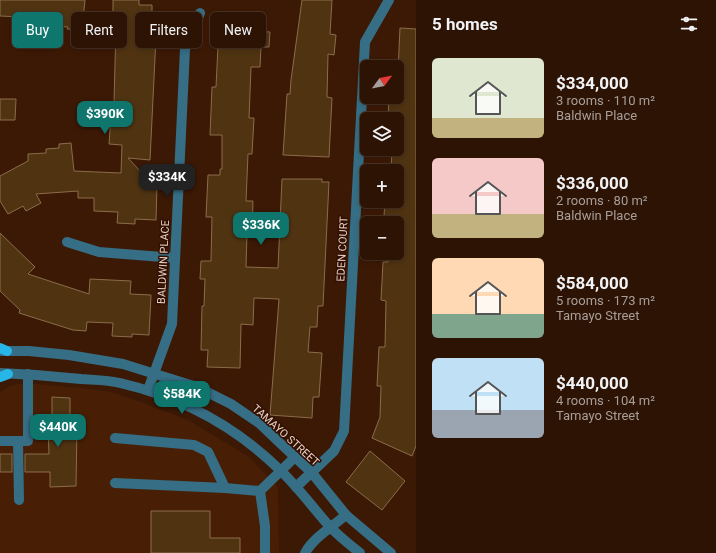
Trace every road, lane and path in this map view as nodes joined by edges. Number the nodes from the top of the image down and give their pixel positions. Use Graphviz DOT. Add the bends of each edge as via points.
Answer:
graph roads {
  1 [pos="389,0"];
  2 [pos="185,48"];
  3 [pos="67,242"];
  4 [pos="175,258"];
  5 [pos="2,350"];
  6 [pos="154,373"];
  7 [pos="28,374"];
  8 [pos="3,375"];
  9 [pos="148,390"];
  10 [pos="115,438"];
  11 [pos="0,441"];
  12 [pos="18,441"];
  13 [pos="295,457"];
  14 [pos="281,471"];
  15 [pos="312,473"];
  16 [pos="115,483"];
  17 [pos="296,487"];
  18 [pos="225,488"];
  19 [pos="260,491"];
  20 [pos="19,500"];
  21 [pos="346,515"];
  22 [pos="331,528"];
  23 [pos="265,553"];
  24 [pos="305,553"];
  25 [pos="360,553"];
  26 [pos="391,553"];
  1 -- 15 [label="street, EDEN COURT" via="365,42 344,431 334,451"];
  2 -- 4 [label="street, BALDWIN PLACE"];
  3 -- 4 [label="street" via="99,252"];
  4 -- 6 [label="street, BALDWIN PLACE" via="172,324"];
  5 -- 6 [label="street, TAMAYO STREET" via="84,357"];
  6 -- 9 [label="street, BALDWIN PLACE"];
  6 -- 13 [label="street, TAMAYO STREET" via="197,387 231,404 259,423"];
  7 -- 8 [label="street"];
  7 -- 9 [label="street" via="119,383"];
  7 -- 12 [label="street" via="28,441"];
  9 -- 14 [label="street" via="186,404 218,422 245,440"];
  10 -- 18 [label="street" via="194,445 208,452"];
  11 -- 12 [label="street"];
  12 -- 20 [label="street"];
  13 -- 14 [label="street"];
  13 -- 15 [label="street, TAMAYO STREET"];
  14 -- 17 [label="street"];
  14 -- 19 [label="street"];
  15 -- 17 [label="street, EDEN COURT"];
  15 -- 21 [label="street, TAMAYO STREET"];
  16 -- 18 [label="street"];
  17 -- 22 [label="street"];
  18 -- 19 [label="street"];
  19 -- 23 [label="street" via="265,526"];
  21 -- 22 [label="street"];
  21 -- 26 [label="street, TAMAYO STREET"];
  22 -- 24 [label="street" via="315,540"];
  22 -- 25 [label="street"];
}
